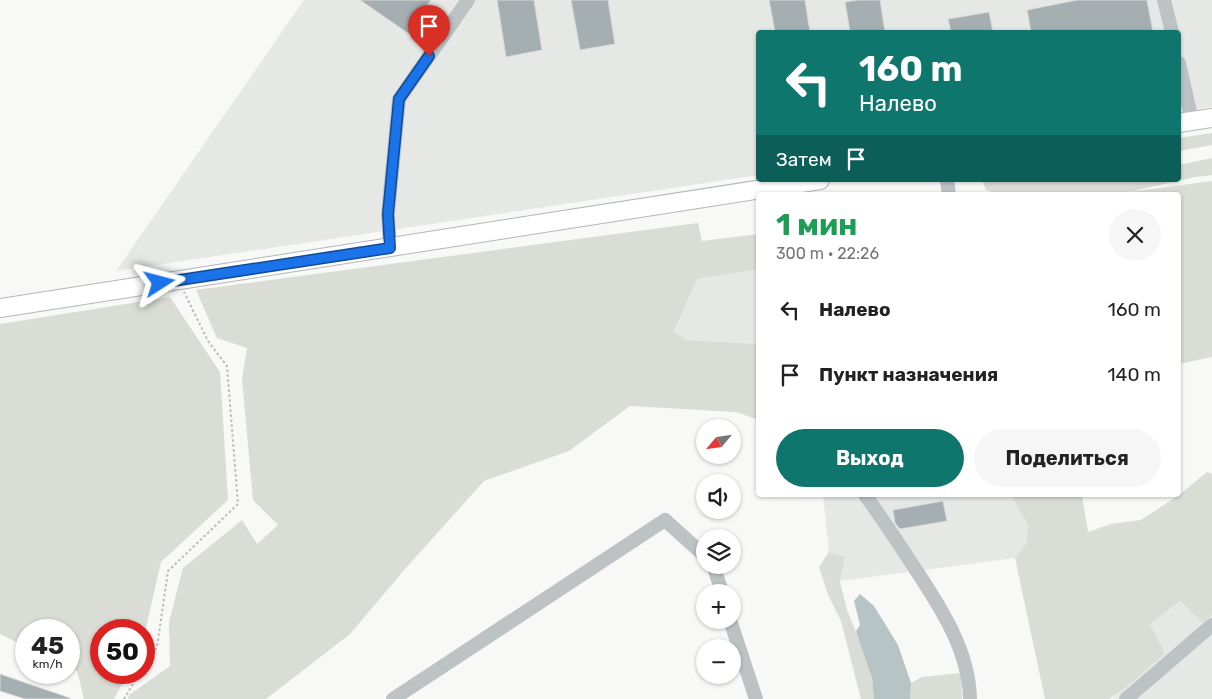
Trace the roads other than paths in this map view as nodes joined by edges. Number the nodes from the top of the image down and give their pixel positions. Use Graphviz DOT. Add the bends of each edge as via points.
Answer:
graph roads {
  1 [pos="468,0"];
  2 [pos="1164,0"];
  3 [pos="1172,30"];
  4 [pos="1181,83"];
  5 [pos="1212,118"];
  6 [pos="1185,122"];
  7 [pos="815,182"];
  8 [pos="793,190"];
  9 [pos="779,192"];
  10 [pos="756,195"];
  11 [pos="390,248"];
  12 [pos="0,308"];
  13 [pos="866,497"];
  14 [pos="696,548"];
  15 [pos="1212,625"];
  16 [pos="733,629"];
  17 [pos="393,699"];
  18 [pos="756,699"];
  19 [pos="970,699"];
  20 [pos="1126,699"];
  1 -- 11 [label="street" via="399,99 388,214"];
  2 -- 3 [label="street"];
  4 -- 6 [label="street"];
  5 -- 6 [label="main road"];
  7 -- 8 [label="main road"];
  8 -- 9 [label="main road"];
  10 -- 11 [label="main road"];
  11 -- 12 [label="main road"];
  13 -- 19 [label="street" via="942,609 970,681"];
  14 -- 17 [label="street" via="665,520"];
  15 -- 20 [label="street"];
  16 -- 18 [label="street"];
}
